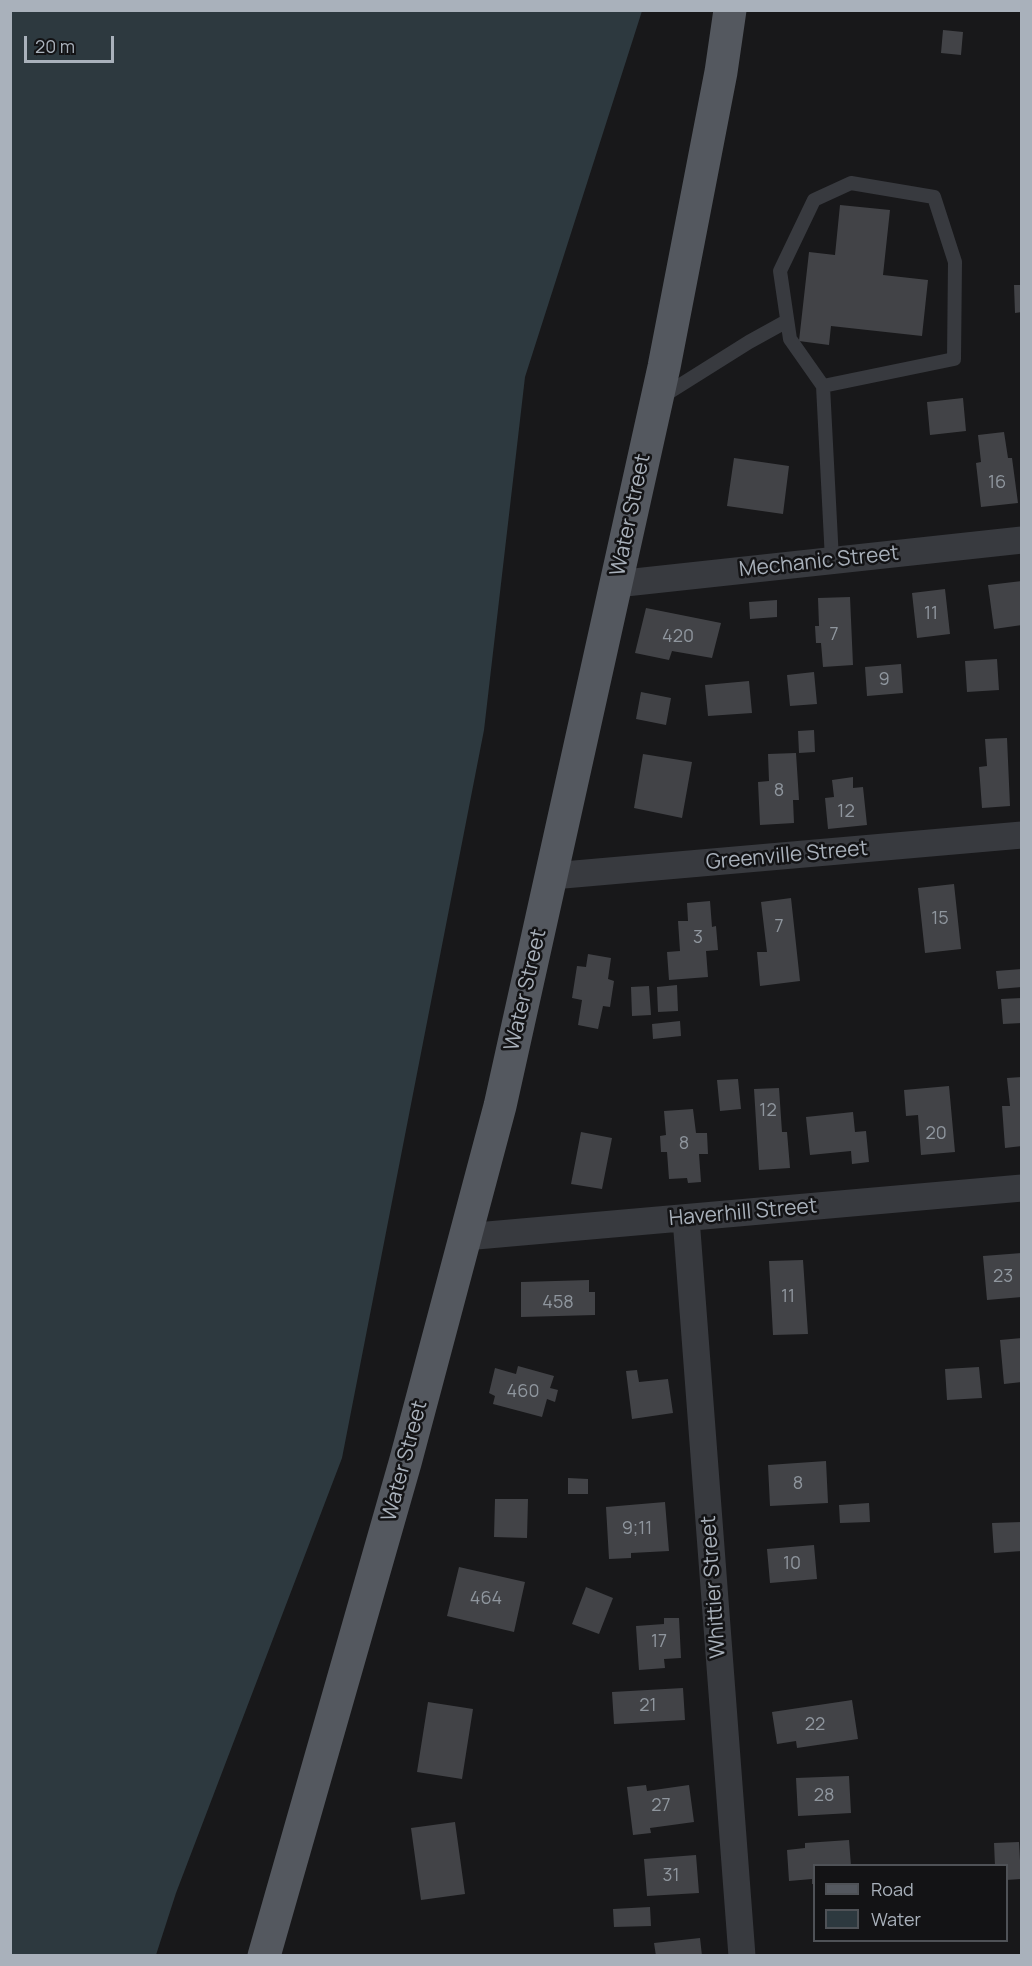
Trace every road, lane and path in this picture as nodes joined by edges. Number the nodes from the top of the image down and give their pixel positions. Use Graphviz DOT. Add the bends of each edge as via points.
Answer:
graph roads {
  1 [pos="730,10"];
  2 [pos="787,321"];
  3 [pos="823,386"];
  4 [pos="657,399"];
  5 [pos="1022,540"];
  6 [pos="832,560"];
  7 [pos="616,584"];
  8 [pos="1022,835"];
  9 [pos="552,876"];
  10 [pos="1022,1188"];
  11 [pos="686,1218"];
  12 [pos="465,1237"];
  13 [pos="264,1956"];
  14 [pos="742,1956"];
  1 -- 4 [label="main road, Water Street"];
  2 -- 3 [label="lane" via="790,339"];
  2 -- 3 [label="lane" via="780,272 814,200 851,183 934,197 955,262 954,359"];
  2 -- 4 [label="lane"];
  3 -- 6 [label="lane"];
  4 -- 7 [label="main road, Water Street"];
  5 -- 6 [label="street, Mechanic Street"];
  6 -- 7 [label="street, Mechanic Street"];
  7 -- 9 [label="main road, Water Street"];
  8 -- 9 [label="street, Greenville Street"];
  9 -- 12 [label="main road, Water Street" via="500,1106"];
  10 -- 11 [label="street, Haverhill Street"];
  11 -- 12 [label="street, Haverhill Street"];
  11 -- 14 [label="street, Whittier Street"];
  12 -- 13 [label="main road, Water Street" via="364,1610"];
}
